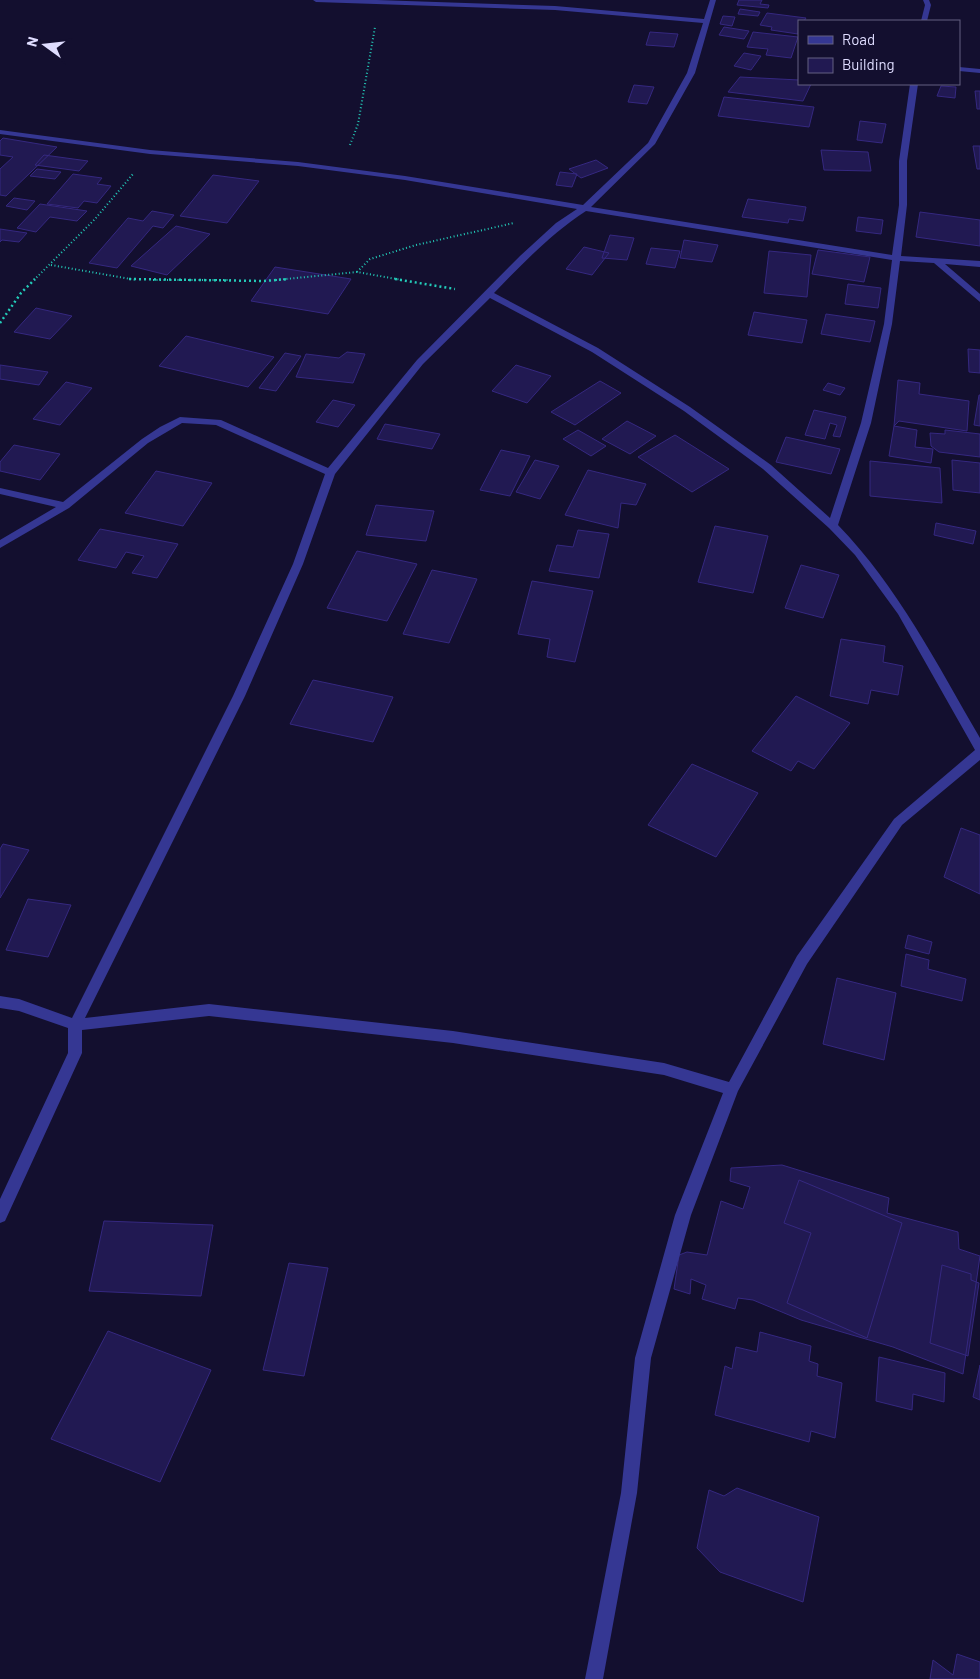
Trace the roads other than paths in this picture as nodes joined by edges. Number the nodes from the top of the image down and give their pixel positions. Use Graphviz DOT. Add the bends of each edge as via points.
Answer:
graph roads {
  1 [pos="316,0"];
  2 [pos="713,0"];
  3 [pos="926,0"];
  4 [pos="924,20"];
  5 [pos="706,21"];
  6 [pos="960,69"];
  7 [pos="980,71"];
  8 [pos="914,85"];
  9 [pos="0,132"];
  10 [pos="585,208"];
  11 [pos="897,258"];
  12 [pos="934,260"];
  13 [pos="980,264"];
  14 [pos="489,294"];
  15 [pos="980,299"];
  16 [pos="330,473"];
  17 [pos="0,491"];
  18 [pos="64,506"];
  19 [pos="833,526"];
  20 [pos="0,545"];
  21 [pos="980,748"];
  22 [pos="980,754"];
  23 [pos="0,1002"];
  24 [pos="75,1025"];
  25 [pos="732,1089"];
  26 [pos="0,1216"];
  27 [pos="594,1679"];
  1 -- 5 [label="street" via="555,8"];
  2 -- 5 [label="street"];
  3 -- 4 [label="street"];
  5 -- 10 [label="street" via="691,73 651,144"];
  6 -- 7 [label="street"];
  8 -- 11 [label="street" via="903,161 903,205"];
  9 -- 10 [label="street" via="150,152 341,169"];
  10 -- 11 [label="street"];
  10 -- 14 [label="street" via="523,258"];
  11 -- 12 [label="street"];
  11 -- 19 [label="street" via="888,324 866,423"];
  12 -- 13 [label="street"];
  12 -- 15 [label="street"];
  14 -- 16 [label="street" via="420,362"];
  14 -- 19 [label="street" via="595,350 687,409 767,468"];
  16 -- 18 [label="street" via="218,422 180,420 145,441"];
  16 -- 24 [label="street" via="298,564 239,696"];
  17 -- 18 [label="street"];
  18 -- 20 [label="street"];
  19 -- 21 [label="street" via="859,553 902,612"];
  22 -- 25 [label="street" via="898,822 802,960"];
  23 -- 24 [label="street" via="19,1005"];
  24 -- 25 [label="street" via="208,1010 453,1037 580,1055 664,1069"];
  24 -- 26 [label="street" via="75,1053"];
  25 -- 27 [label="street" via="683,1215 643,1358 629,1493"];
}
